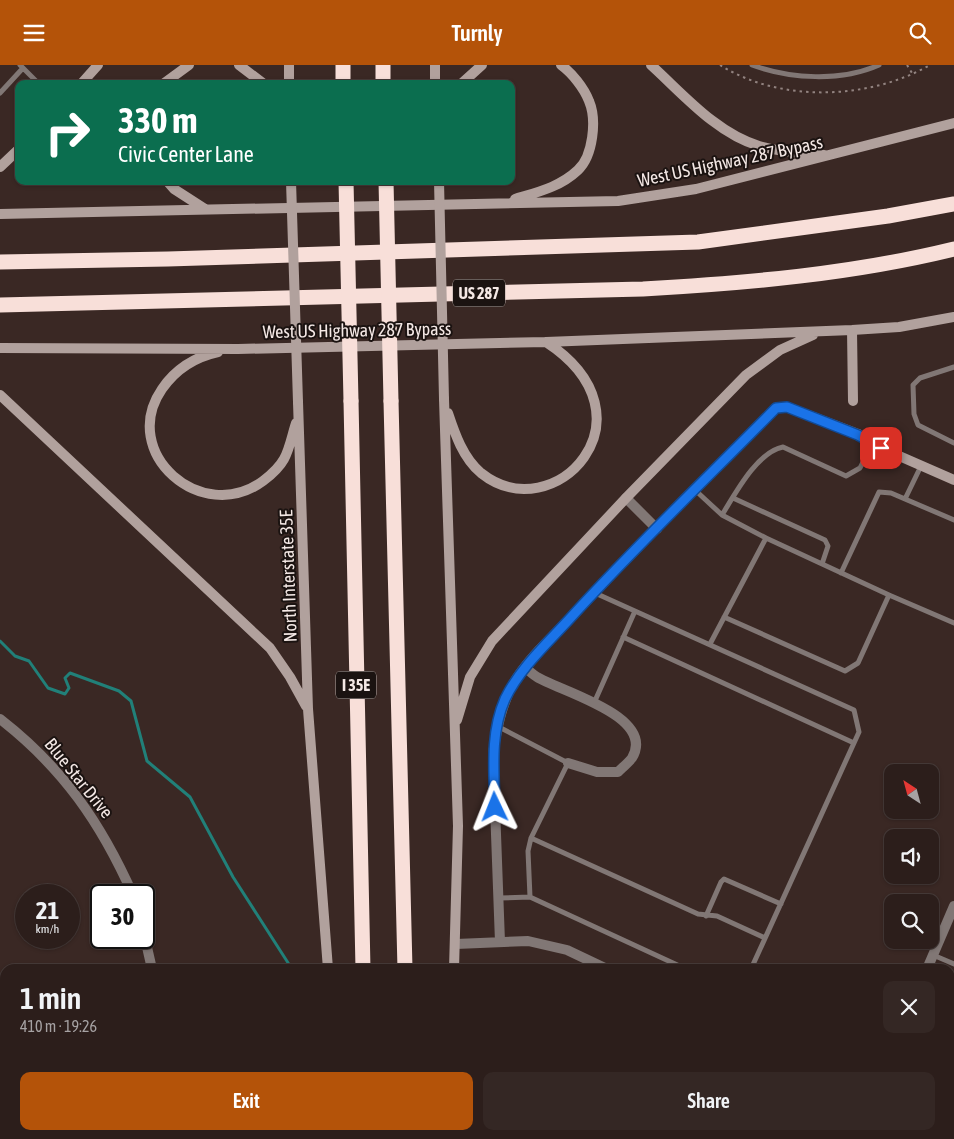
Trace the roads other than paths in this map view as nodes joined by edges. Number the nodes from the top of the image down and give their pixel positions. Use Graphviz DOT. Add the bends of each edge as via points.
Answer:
graph roads {
  1 [pos="98,65"];
  2 [pos="189,65"];
  3 [pos="240,65"];
  4 [pos="289,65"];
  5 [pos="343,65"];
  6 [pos="383,65"];
  7 [pos="435,65"];
  8 [pos="482,65"];
  9 [pos="561,65"];
  10 [pos="651,65"];
  11 [pos="752,65"];
  12 [pos="879,65"];
  13 [pos="21,67"];
  14 [pos="35,80"];
  15 [pos="85,80"];
  16 [pos="168,80"];
  17 [pos="259,80"];
  18 [pos="289,80"];
  19 [pos="343,80"];
  20 [pos="383,80"];
  21 [pos="435,80"];
  22 [pos="465,80"];
  23 [pos="0,93"];
  24 [pos="954,123"];
  25 [pos="15,153"];
  26 [pos="830,156"];
  27 [pos="0,167"];
  28 [pos="170,185"];
  29 [pos="291,185"];
  30 [pos="346,185"];
  31 [pos="386,185"];
  32 [pos="438,185"];
  33 [pos="502,202"];
  34 [pos="954,203"];
  35 [pos="204,209"];
  36 [pos="0,214"];
  37 [pos="954,249"];
  38 [pos="0,261"];
  39 [pos="0,305"];
  40 [pos="954,317"];
  41 [pos="852,330"];
  42 [pos="822,332"];
  43 [pos="546,342"];
  44 [pos="0,348"];
  45 [pos="238,349"];
  46 [pos="954,367"];
  47 [pos="0,395"];
  48 [pos="444,399"];
  49 [pos="853,401"];
  50 [pos="298,415"];
  51 [pos="858,435"];
  52 [pos="954,443"];
  53 [pos="872,444"];
  54 [pos="921,466"];
  55 [pos="954,480"];
  56 [pos="695,490"];
  57 [pos="626,497"];
  58 [pos="733,497"];
  59 [pos="906,499"];
  60 [pos="722,515"];
  61 [pos="954,520"];
  62 [pos="657,529"];
  63 [pos="766,539"];
  64 [pos="822,564"];
  65 [pos="841,573"];
  66 [pos="594,592"];
  67 [pos="888,595"];
  68 [pos="635,611"];
  69 [pos="724,617"];
  70 [pos="954,623"];
  71 [pos="623,637"];
  72 [pos="710,645"];
  73 [pos="525,667"];
  74 [pos="594,703"];
  75 [pos="308,709"];
  76 [pos="0,719"];
  77 [pos="497,726"];
  78 [pos="454,731"];
  79 [pos="854,743"];
  80 [pos="568,763"];
  81 [pos="531,838"];
  82 [pos="128,884"];
  83 [pos="530,897"];
  84 [pos="499,898"];
  85 [pos="780,903"];
  86 [pos="954,906"];
  87 [pos="706,915"];
  88 [pos="765,938"];
  89 [pos="500,943"];
  90 [pos="456,944"];
  91 [pos="147,949"];
  92 [pos="933,955"];
  93 [pos="151,964"];
  94 [pos="328,964"];
  95 [pos="363,964"];
  96 [pos="405,964"];
  97 [pos="454,964"];
  98 [pos="596,964"];
  99 [pos="675,964"];
  100 [pos="753,964"];
  101 [pos="929,964"];
  102 [pos="954,964"];
  1 -- 15 [label="main road"];
  2 -- 16 [label="main road"];
  3 -- 17 [label="main road"];
  4 -- 18 [label="main road"];
  5 -- 19 [label="highway"];
  6 -- 20 [label="highway"];
  7 -- 21 [label="main road"];
  8 -- 22 [label="main road"];
  9 -- 33 [label="main road" via="573,76 590,103 592,138 589,152 582,166 558,185"];
  10 -- 26 [label="main road" via="718,125 735,134 776,150"];
  11 -- 12 [label="lane" via="794,75 823,76"];
  13 -- 14 [label="lane"];
  13 -- 23 [label="lane"];
  24 -- 26 [label="main road, West US Highway 287 Bypass"];
  25 -- 27 [label="main road"];
  26 -- 33 [label="main road, West US Highway 287 Bypass" via="650,197"];
  28 -- 35 [label="main road"];
  29 -- 50 [label="main road, North Interstate 35E, bridge"];
  30 -- 95 [label="highway, I 35E, bridge"];
  31 -- 96 [label="highway, I 35E, bridge"];
  32 -- 48 [label="main road, bridge"];
  33 -- 35 [label="main road, West US Highway 287 Bypass"];
  34 -- 38 [label="highway" via="888,216 698,242 188,259"];
  35 -- 36 [label="main road, West US Highway 287 Bypass"];
  37 -- 39 [label="highway, US 287" via="909,260 748,283 643,289"];
  40 -- 41 [label="main road, West US Highway 287 Bypass" via="899,327"];
  41 -- 42 [label="main road, West US Highway 287 Bypass"];
  41 -- 49 [label="main road"];
  42 -- 43 [label="main road, West US Highway 287 Bypass"];
  42 -- 57 [label="main road" via="780,350 746,375"];
  43 -- 45 [label="main road, West US Highway 287 Bypass"];
  43 -- 48 [label="main road" via="565,356 584,377 593,395 597,414 597,431 590,450 555,482 515,487 480,472 458,440"];
  44 -- 45 [label="main road, West US Highway 287 Bypass"];
  45 -- 50 [label="main road" via="207,355 180,369 155,400 150,416 150,435 159,459 173,477 185,486 208,494 245,492 272,474 284,460"];
  46 -- 52 [label="lane" via="920,378 913,385 914,414 918,425"];
  47 -- 75 [label="main road" via="270,648"];
  48 -- 78 [label="main road"];
  50 -- 75 [label="main road, North Interstate 35E"];
  51 -- 53 [label="main road"];
  51 -- 56 [label="street" via="787,407 776,408"];
  53 -- 54 [label="main road"];
  53 -- 58 [label="lane" via="860,468 846,476 783,447 772,449 745,478"];
  54 -- 55 [label="main road"];
  54 -- 59 [label="lane"];
  56 -- 60 [label="lane"];
  56 -- 62 [label="street"];
  57 -- 62 [label="street"];
  57 -- 78 [label="main road" via="492,641 470,677"];
  58 -- 60 [label="lane"];
  58 -- 64 [label="lane" via="825,540 828,546"];
  59 -- 61 [label="lane"];
  59 -- 65 [label="lane" via="879,492"];
  60 -- 63 [label="lane"];
  62 -- 66 [label="street"];
  63 -- 64 [label="lane"];
  63 -- 69 [label="lane"];
  64 -- 65 [label="lane"];
  65 -- 67 [label="lane"];
  66 -- 68 [label="lane"];
  66 -- 73 [label="street"];
  67 -- 69 [label="lane" via="858,663 845,671"];
  67 -- 70 [label="lane"];
  68 -- 71 [label="lane"];
  68 -- 72 [label="lane"];
  69 -- 72 [label="lane"];
  71 -- 74 [label="lane"];
  71 -- 79 [label="lane"];
  72 -- 79 [label="lane" via="854,710 859,732"];
  73 -- 74 [label="street" via="537,677"];
  73 -- 77 [label="street" via="505,700"];
  74 -- 80 [label="street" via="612,712 628,726 635,742 632,758 618,772 597,772"];
  75 -- 94 [label="main road, North Interstate 35E"];
  76 -- 82 [label="street, Blue Star Drive" via="54,767 89,811 115,854"];
  77 -- 80 [label="lane"];
  77 -- 84 [label="street" via="493,753"];
  78 -- 90 [label="main road" via="458,826"];
  79 -- 85 [label="lane"];
  80 -- 81 [label="lane"];
  81 -- 83 [label="lane" via="528,851"];
  81 -- 87 [label="lane"];
  83 -- 84 [label="lane"];
  83 -- 99 [label="lane"];
  84 -- 89 [label="street"];
  85 -- 87 [label="lane" via="724,879"];
  85 -- 88 [label="lane"];
  86 -- 92 [label="street"];
  87 -- 88 [label="lane" via="717,916"];
  88 -- 100 [label="lane"];
  89 -- 90 [label="street"];
  89 -- 98 [label="street" via="528,941 546,944"];
  90 -- 97 [label="main road"];
  91 -- 93 [label="street"];
  92 -- 101 [label="street"];
  92 -- 102 [label="lane"];
}
